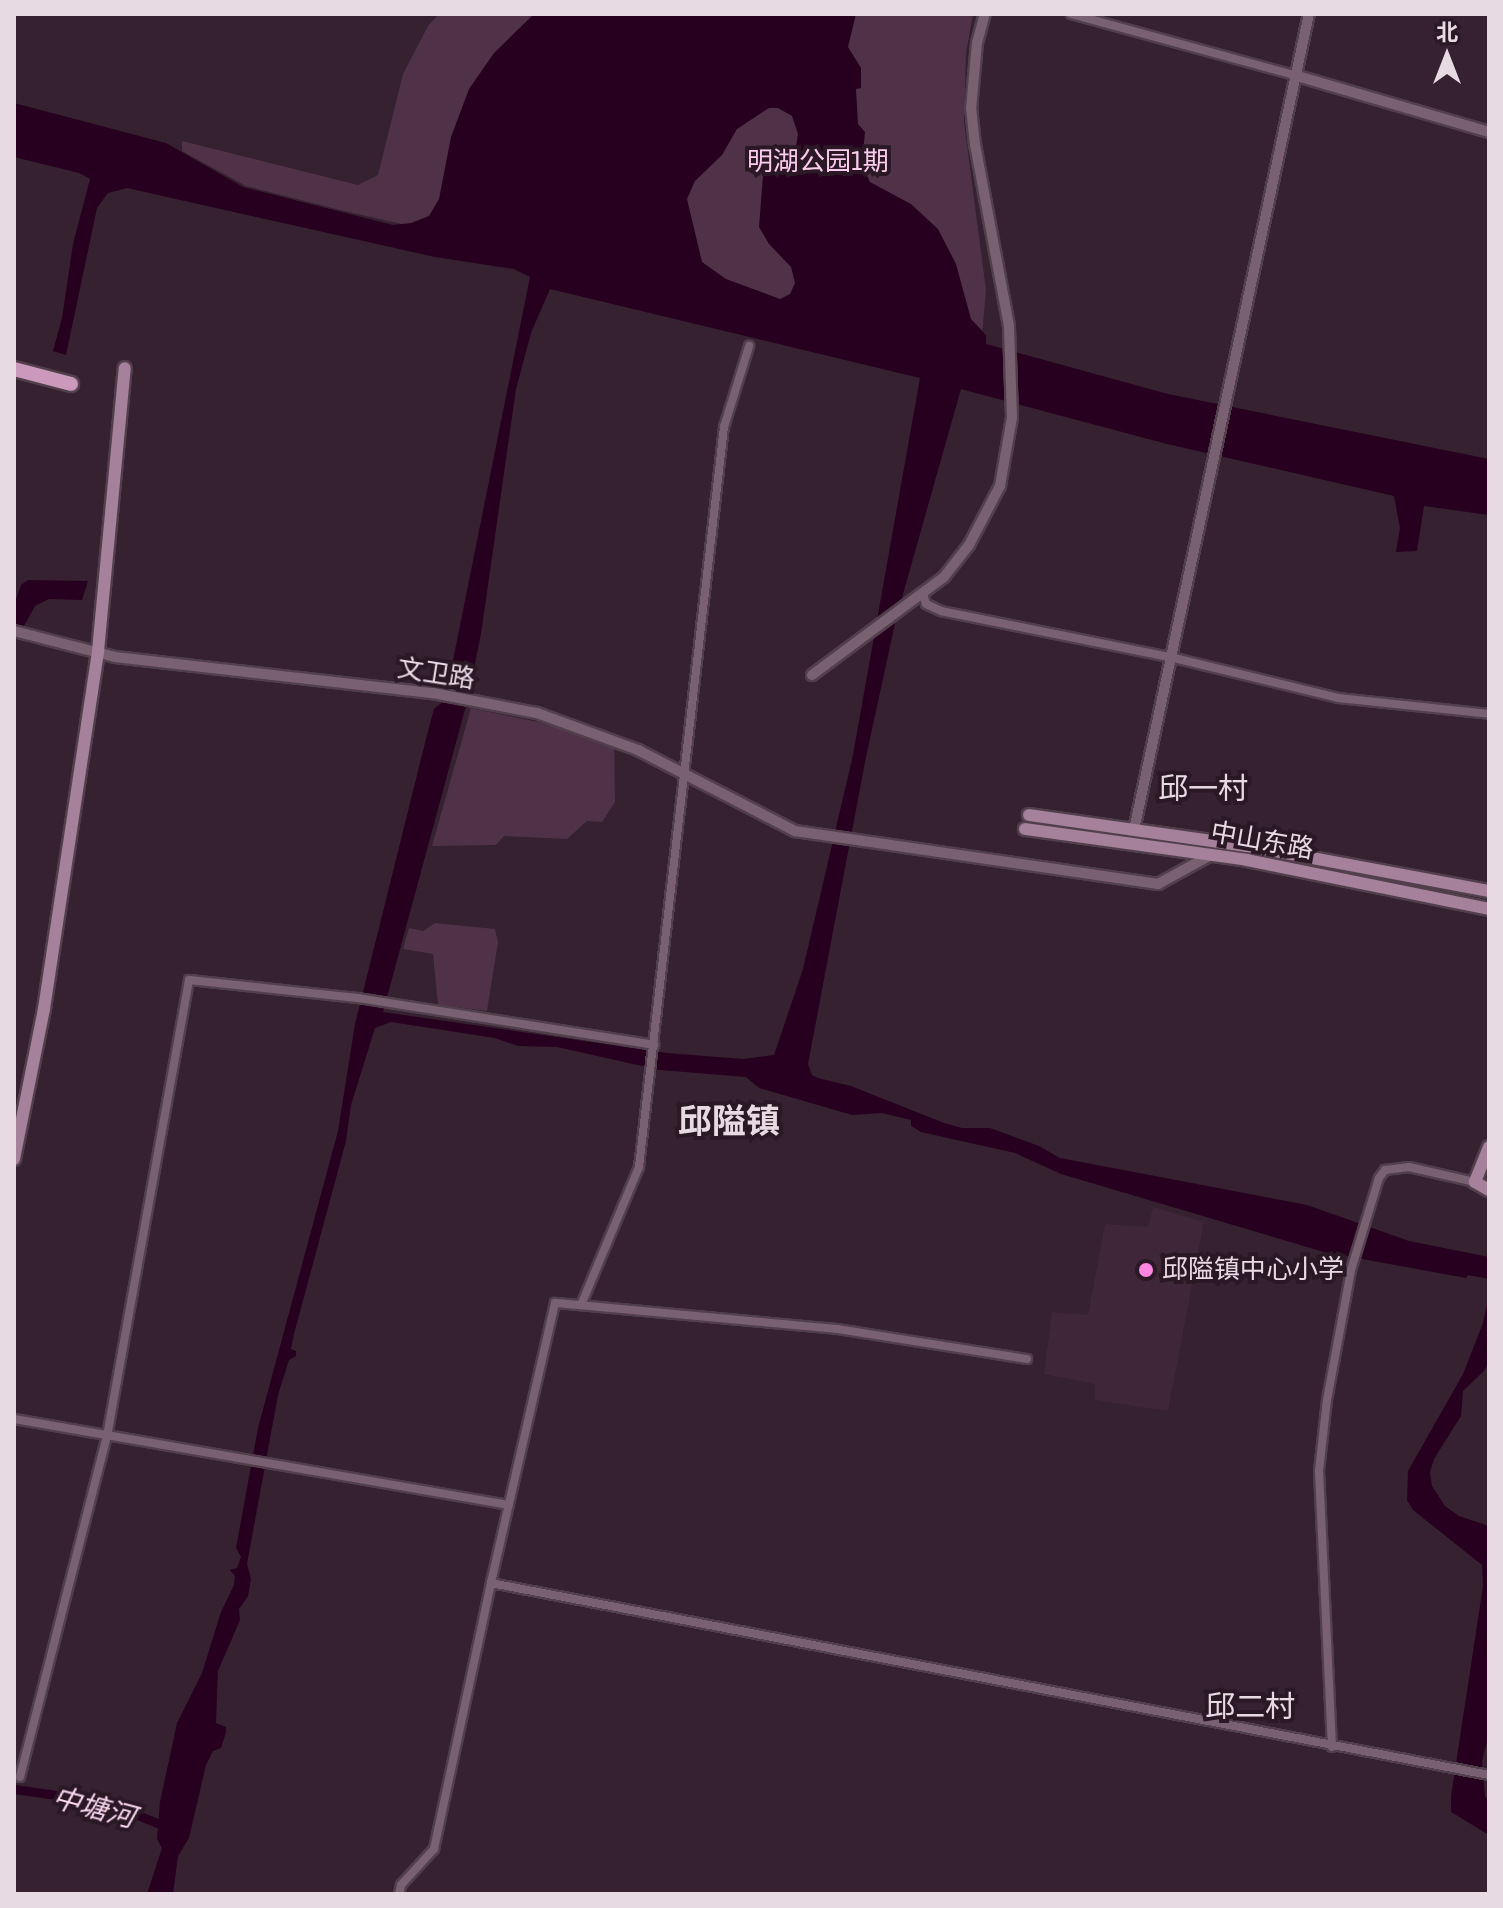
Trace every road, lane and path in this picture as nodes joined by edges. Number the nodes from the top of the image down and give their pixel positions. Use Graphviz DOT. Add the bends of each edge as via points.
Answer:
graph roads {
  1 [pos="985,14"];
  2 [pos="1071,14"];
  3 [pos="1309,14"];
  4 [pos="1294,75"];
  5 [pos="1489,132"];
  6 [pos="749,346"];
  7 [pos="125,368"];
  8 [pos="14,369"];
  9 [pos="71,384"];
  10 [pos="923,594"];
  11 [pos="14,631"];
  12 [pos="98,651"];
  13 [pos="1170,657"];
  14 [pos="812,675"];
  15 [pos="1489,714"];
  16 [pos="1029,815"];
  17 [pos="1025,829"];
  18 [pos="1134,830"];
  19 [pos="1211,855"];
  20 [pos="1489,891"];
  21 [pos="1489,909"];
  22 [pos="654,1045"];
  23 [pos="1489,1147"];
  24 [pos="14,1159"];
  25 [pos="1475,1182"];
  26 [pos="1489,1190"];
  27 [pos="581,1305"];
  28 [pos="1027,1359"];
  29 [pos="14,1419"];
  30 [pos="107,1436"];
  31 [pos="509,1505"];
  32 [pos="491,1583"];
  33 [pos="1332,1747"];
  34 [pos="1489,1775"];
  35 [pos="20,1777"];
  36 [pos="399,1894"];
  1 -- 10 [label="street" via="971,109 1009,326 1012,417 1000,486 990,510 952,566"];
  2 -- 4 [label="street"];
  3 -- 4 [label="street"];
  4 -- 5 [label="street"];
  4 -- 13 [label="street"];
  6 -- 22 [label="street" via="724,427"];
  7 -- 12 [label="main road"];
  8 -- 9 [label="main road"];
  10 -- 13 [label="street" via="926,604 941,611"];
  10 -- 14 [label="street"];
  11 -- 12 [label="street, 文卫路"];
  12 -- 19 [label="street, 文卫路" via="433,693 537,713 638,750 795,831 1158,884"];
  12 -- 24 [label="main road" via="44,1009"];
  13 -- 15 [label="street" via="1338,698"];
  13 -- 18 [label="street"];
  16 -- 18 [label="main road, 中山东路"];
  17 -- 19 [label="main road, 中山东路"];
  18 -- 20 [label="main road, 中山东路"];
  19 -- 21 [label="main road, 中山东路"];
  22 -- 27 [label="street" via="639,1167"];
  22 -- 30 [label="street" via="358,998 189,980"];
  23 -- 25 [label="main road"];
  25 -- 26 [label="main road"];
  25 -- 33 [label="street" via="1409,1167 1385,1170 1351,1270 1319,1471"];
  27 -- 28 [label="street" via="837,1329"];
  27 -- 31 [label="street" via="555,1303"];
  29 -- 30 [label="street"];
  30 -- 31 [label="street"];
  30 -- 35 [label="street"];
  31 -- 32 [label="street"];
  32 -- 33 [label="street"];
  32 -- 36 [label="street" via="434,1849"];
  33 -- 34 [label="street"];
}
